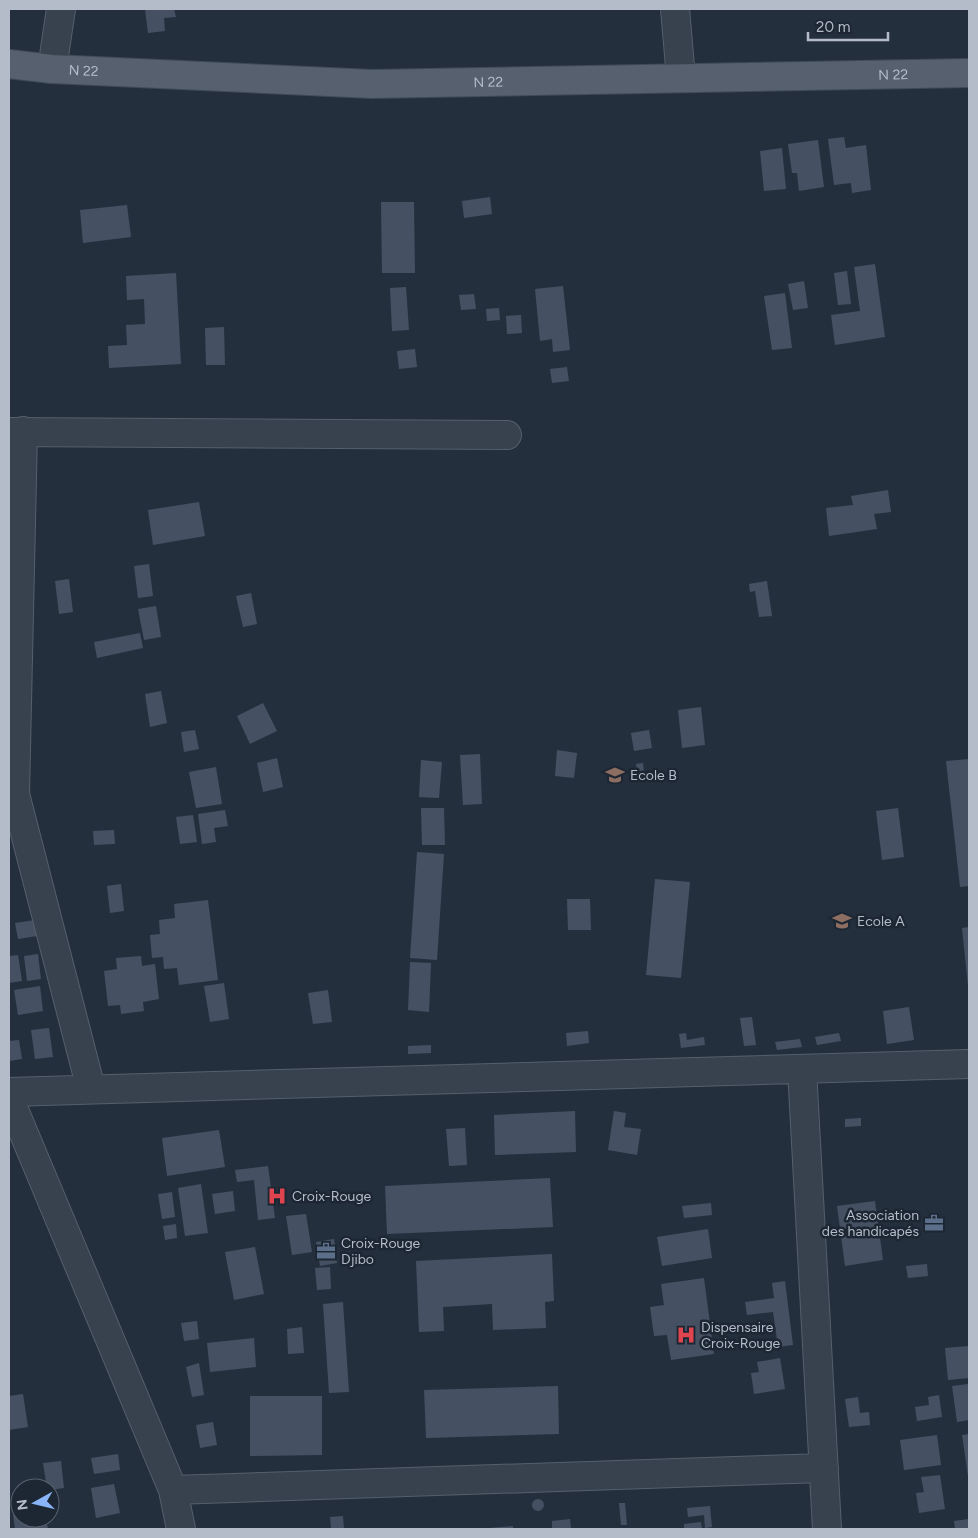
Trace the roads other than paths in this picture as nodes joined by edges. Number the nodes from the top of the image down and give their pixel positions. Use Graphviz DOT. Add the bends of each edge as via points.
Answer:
graph roads {
  1 [pos="61,9"];
  2 [pos="675,9"];
  3 [pos="9,64"];
  4 [pos="52,69"];
  5 [pos="969,73"];
  6 [pos="681,78"];
  7 [pos="16,431"];
  8 [pos="507,435"];
  9 [pos="969,1064"];
  10 [pos="802,1069"];
  11 [pos="91,1089"];
  12 [pos="9,1092"];
  13 [pos="9,1098"];
  14 [pos="824,1468"];
  15 [pos="173,1490"];
  16 [pos="181,1529"];
  17 [pos="827,1529"];
  1 -- 4 [label="street"];
  2 -- 6 [label="street"];
  3 -- 4 [label="main road, N 22 / N 22"];
  4 -- 6 [label="main road, N 22 / N 22" via="372,84"];
  5 -- 6 [label="main road, N 22 / N 22"];
  7 -- 8 [label="street"];
  7 -- 11 [label="street" via="15,794"];
  9 -- 10 [label="street"];
  10 -- 11 [label="street"];
  10 -- 14 [label="street"];
  11 -- 12 [label="street"];
  13 -- 15 [label="street"];
  14 -- 15 [label="street"];
  14 -- 17 [label="street"];
  15 -- 16 [label="street"];
}
